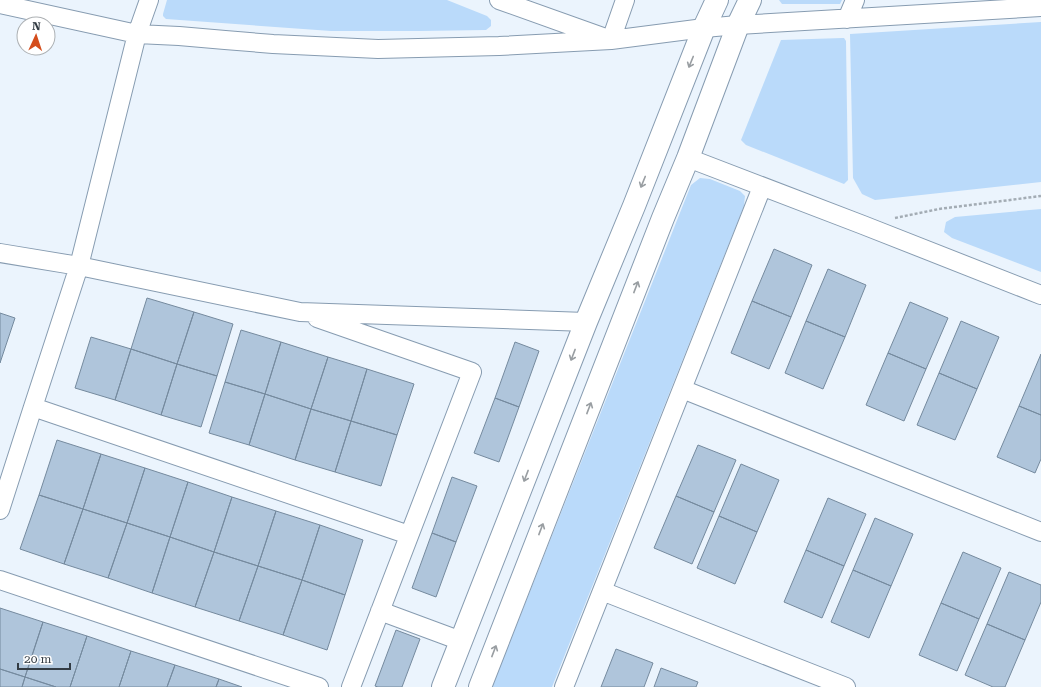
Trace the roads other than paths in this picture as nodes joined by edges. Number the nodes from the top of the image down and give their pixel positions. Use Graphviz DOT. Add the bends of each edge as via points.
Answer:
graph roads {
  1 [pos="149,0"];
  2 [pos="499,0"];
  3 [pos="625,0"];
  4 [pos="717,0"];
  5 [pos="750,0"];
  6 [pos="855,0"];
  7 [pos="0,4"];
  8 [pos="1041,7"];
  9 [pos="847,19"];
  10 [pos="738,25"];
  11 [pos="704,28"];
  12 [pos="137,34"];
  13 [pos="611,40"];
  14 [pos="688,158"];
  15 [pos="762,187"];
  16 [pos="634,206"];
  17 [pos="663,218"];
  18 [pos="0,253"];
  19 [pos="79,266"];
  20 [pos="1041,295"];
  21 [pos="300,312"];
  22 [pos="586,322"];
  23 [pos="682,389"];
  24 [pos="33,407"];
  25 [pos="0,510"];
  26 [pos="1041,532"];
  27 [pos="409,535"];
  28 [pos="0,580"];
  29 [pos="602,591"];
  30 [pos="380,611"];
  31 [pos="462,641"];
  32 [pos="319,687"];
  33 [pos="351,687"];
  34 [pos="443,687"];
  35 [pos="480,687"];
  36 [pos="564,687"];
  37 [pos="846,687"];
  1 -- 12 [label="street"];
  2 -- 13 [label="street"];
  3 -- 13 [label="street"];
  4 -- 11 [label="street"];
  5 -- 10 [label="street"];
  6 -- 9 [label="street"];
  7 -- 12 [label="street"];
  8 -- 9 [label="street"];
  9 -- 10 [label="street"];
  10 -- 11 [label="street"];
  10 -- 14 [label="street"];
  11 -- 13 [label="street"];
  11 -- 16 [label="street, one-way"];
  12 -- 13 [label="street" via="378,49"];
  12 -- 19 [label="street"];
  14 -- 15 [label="street"];
  14 -- 17 [label="street"];
  15 -- 20 [label="street"];
  15 -- 23 [label="street"];
  16 -- 17 [label="street"];
  16 -- 22 [label="street"];
  35 -- 17 [label="street, one-way"];
  18 -- 19 [label="street"];
  19 -- 21 [label="street"];
  19 -- 24 [label="street"];
  21 -- 22 [label="street"];
  21 -- 27 [label="street" via="472,372"];
  22 -- 31 [label="street, one-way"];
  23 -- 26 [label="street"];
  23 -- 29 [label="street"];
  24 -- 25 [label="street"];
  24 -- 27 [label="street"];
  27 -- 30 [label="street"];
  28 -- 32 [label="street"];
  29 -- 36 [label="street"];
  29 -- 37 [label="street"];
  30 -- 31 [label="street"];
  30 -- 33 [label="street"];
  31 -- 34 [label="street"];
}
